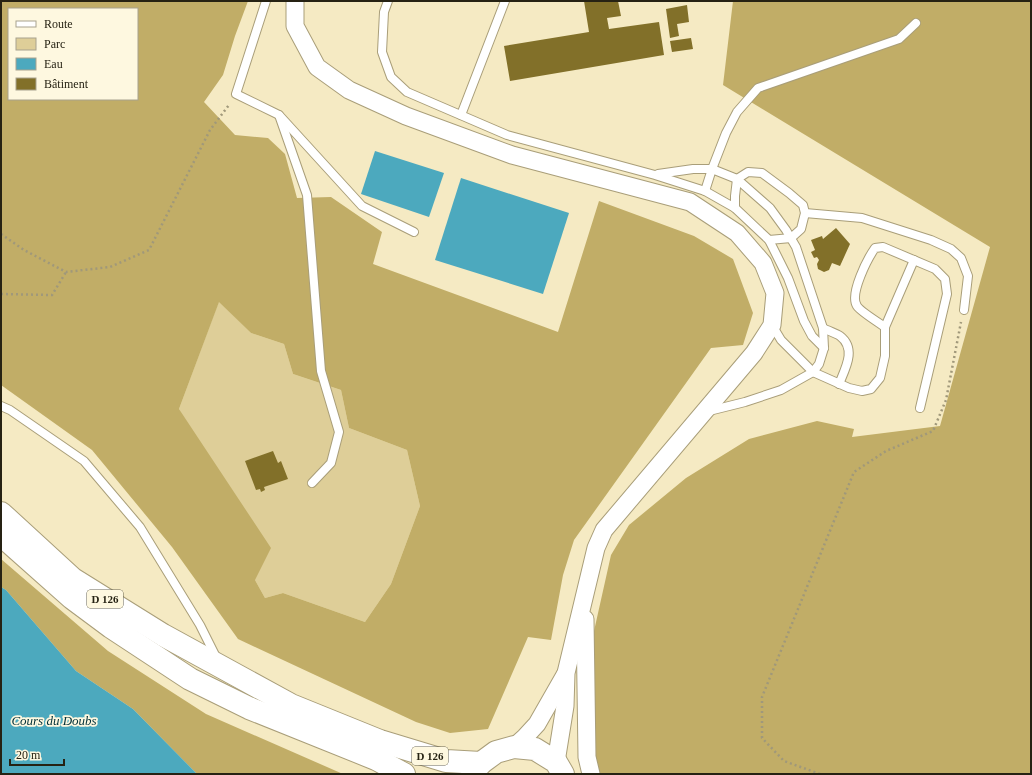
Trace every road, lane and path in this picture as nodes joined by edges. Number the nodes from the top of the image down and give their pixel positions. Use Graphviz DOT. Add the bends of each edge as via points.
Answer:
graph roads {
  1 [pos="266,1"];
  2 [pos="295,1"];
  3 [pos="388,1"];
  4 [pos="505,1"];
  5 [pos="916,23"];
  6 [pos="236,94"];
  7 [pos="279,115"];
  8 [pos="461,116"];
  9 [pos="712,169"];
  10 [pos="655,175"];
  11 [pos="737,179"];
  12 [pos="705,191"];
  13 [pos="735,208"];
  14 [pos="805,213"];
  15 [pos="414,232"];
  16 [pos="1,234"];
  17 [pos="791,238"];
  18 [pos="769,240"];
  19 [pos="914,260"];
  20 [pos="66,272"];
  21 [pos="1,294"];
  22 [pos="964,310"];
  23 [pos="772,325"];
  24 [pos="885,327"];
  25 [pos="823,328"];
  26 [pos="824,348"];
  27 [pos="812,372"];
  28 [pos="839,384"];
  29 [pos="1,406"];
  30 [pos="920,408"];
  31 [pos="706,411"];
  32 [pos="312,483"];
  33 [pos="1,513"];
  34 [pos="1,536"];
  35 [pos="584,593"];
  36 [pos="221,667"];
  37 [pos="566,673"];
  38 [pos="514,747"];
  39 [pos="476,768"];
  40 [pos="560,768"];
  41 [pos="404,774"];
  42 [pos="591,774"];
  43 [pos="820,774"];
  1 -- 6 [label="lane"];
  2 -- 23 [label="street" via="295,26 317,67 349,90 406,116 512,155 690,202 737,233 763,263 775,293"];
  3 -- 8 [label="lane" via="384,12 382,52 391,77 407,92"];
  4 -- 8 [label="lane"];
  5 -- 9 [label="lane" via="899,39 758,88 737,112"];
  6 -- 7 [label="lane"];
  6 -- 20 [label="path" via="210,130 149,250 110,267"];
  7 -- 15 [label="lane" via="362,206"];
  7 -- 32 [label="lane" via="307,195 321,371 339,432 331,463"];
  8 -- 10 [label="lane" via="507,135"];
  9 -- 10 [label="lane"];
  9 -- 11 [label="lane"];
  9 -- 12 [label="lane"];
  10 -- 12 [label="lane"];
  11 -- 13 [label="lane"];
  11 -- 14 [label="lane" via="748,172 762,173 803,205"];
  11 -- 17 [label="lane" via="770,208"];
  12 -- 13 [label="lane"];
  13 -- 18 [label="lane"];
  14 -- 17 [label="lane" via="800,229"];
  14 -- 22 [label="lane" via="862,218 951,249 961,258 968,276"];
  16 -- 20 [label="path" via="24,250"];
  17 -- 18 [label="lane"];
  17 -- 25 [label="lane"];
  18 -- 26 [label="lane" via="788,278 804,322 812,336"];
  19 -- 24 [label="lane"];
  19 -- 24 [label="lane" via="883,247 875,248 870,255 854,298 857,306"];
  19 -- 30 [label="lane" via="935,269 945,279 947,294"];
  20 -- 21 [label="path" via="52,296"];
  22 -- 43 [label="path" via="946,400 933,431 886,451 854,472 762,697 762,738 784,760"];
  23 -- 27 [label="lane" via="781,340"];
  23 -- 31 [label="street" via="754,353"];
  24 -- 28 [label="lane" via="885,356 880,378 871,389 862,391"];
  25 -- 26 [label="lane"];
  25 -- 28 [label="lane" via="840,336 846,342 849,351 848,363"];
  26 -- 27 [label="lane" via="819,364"];
  27 -- 28 [label="lane"];
  27 -- 31 [label="lane" via="781,390"];
  29 -- 36 [label="lane" via="84,461 140,527 200,625"];
  31 -- 35 [label="street" via="604,530 596,548"];
  33 -- 36 [label="main road, D 126" via="73,579 163,636"];
  34 -- 41 [label="main road, D 126" via="72,598 190,679 249,708 376,759"];
  35 -- 37 [label="street"];
  35 -- 42 [label="street" via="587,757"];
  36 -- 39 [label="main road, D 126" via="291,705 380,741"];
  37 -- 38 [label="street" via="537,724"];
  37 -- 40 [label="street"];
  38 -- 39 [label="main road" via="496,752"];
  38 -- 40 [label="main road" via="535,749"];
}
